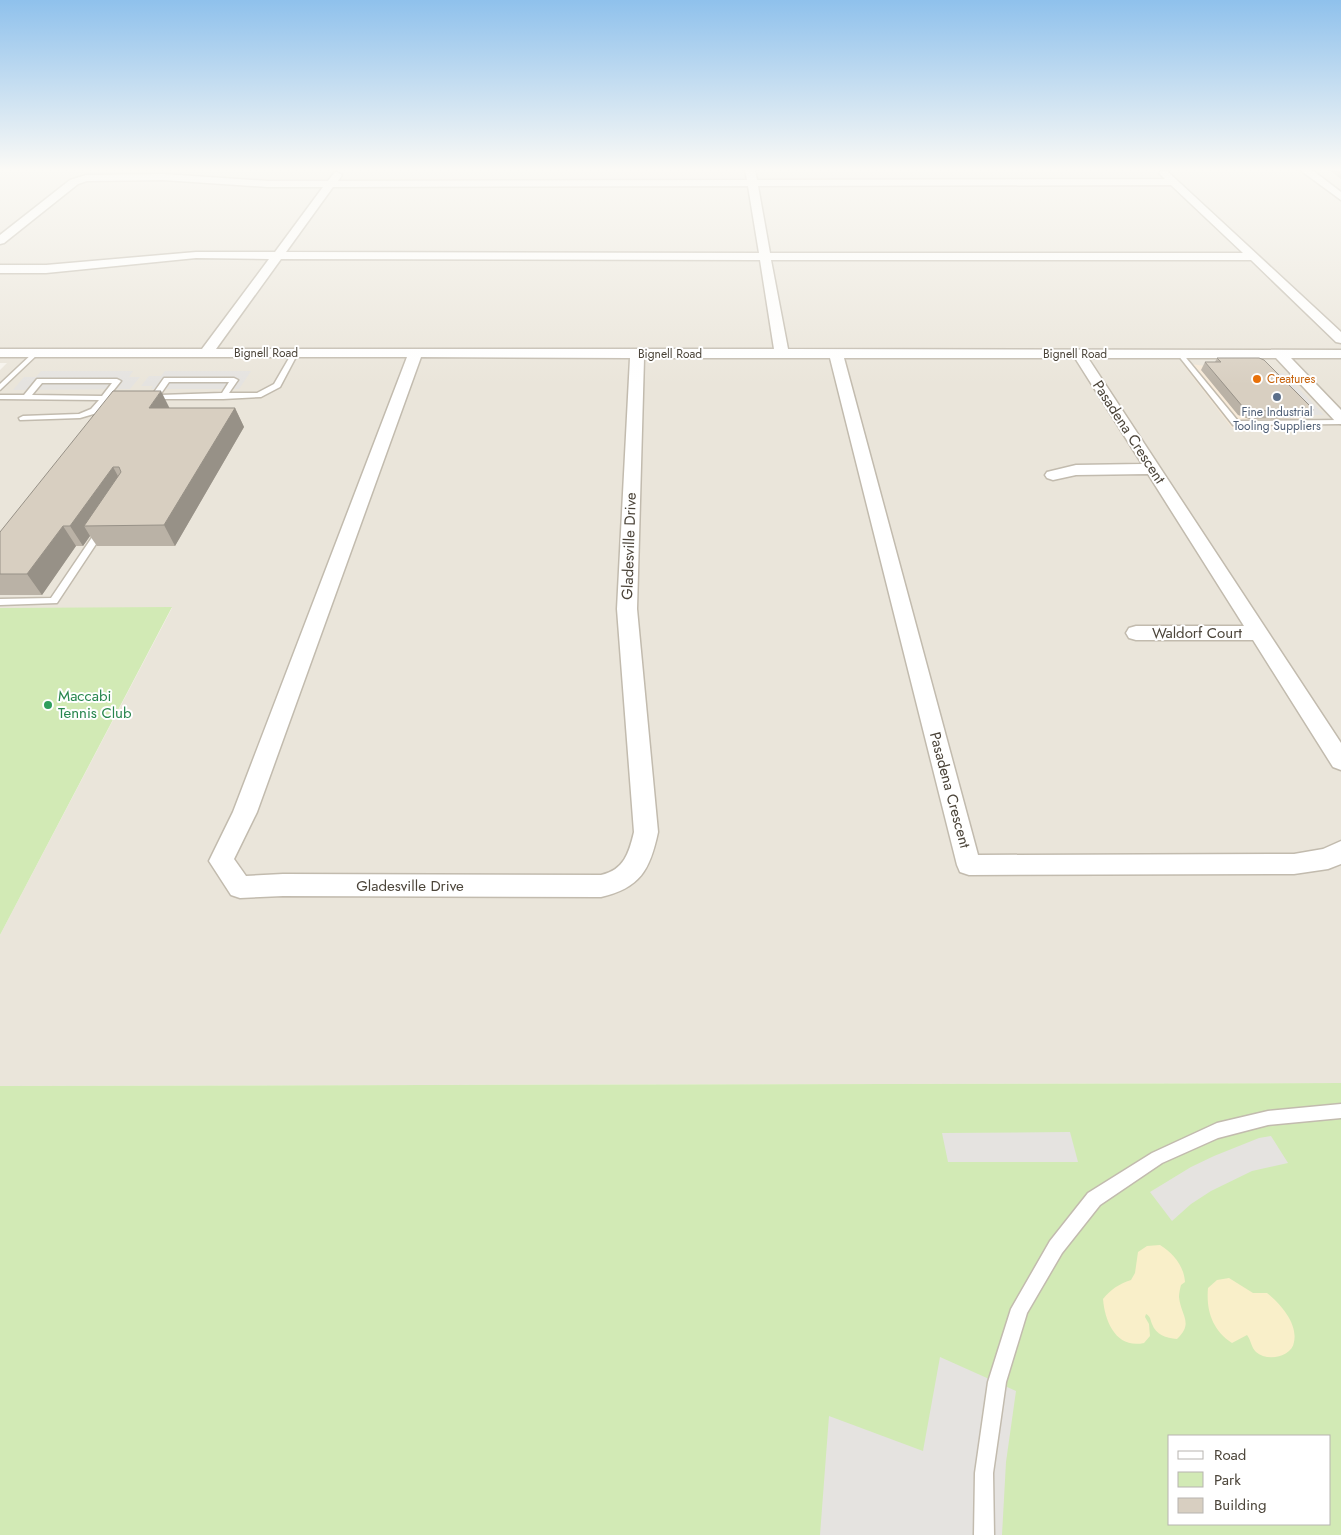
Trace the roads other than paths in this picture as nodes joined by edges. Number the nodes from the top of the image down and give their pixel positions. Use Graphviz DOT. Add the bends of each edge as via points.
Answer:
graph roads {
  1 [pos="288,242"];
  2 [pos="762,242"];
  3 [pos="1238,242"];
  4 [pos="278,255"];
  5 [pos="764,256"];
  6 [pos="1255,257"];
  7 [pos="0,269"];
  8 [pos="1341,339"];
  9 [pos="0,353"];
  10 [pos="36,353"];
  11 [pos="206,353"];
  12 [pos="295,353"];
  13 [pos="416,353"];
  14 [pos="637,354"];
  15 [pos="782,354"];
  16 [pos="836,354"];
  17 [pos="1079,354"];
  18 [pos="1180,354"];
  19 [pos="1280,354"];
  20 [pos="1341,354"];
  21 [pos="0,388"];
  22 [pos="223,397"];
  23 [pos="0,398"];
  24 [pos="25,398"];
  25 [pos="104,398"];
  26 [pos="131,398"];
  27 [pos="23,418"];
  28 [pos="1341,420"];
  29 [pos="1153,469"];
  30 [pos="1053,475"];
  31 [pos="106,523"];
  32 [pos="0,602"];
  33 [pos="1136,633"];
  34 [pos="1257,633"];
  35 [pos="1341,761"];
  36 [pos="1341,852"];
  37 [pos="1341,1111"];
  38 [pos="984,1535"];
  1 -- 4 [label="street"];
  2 -- 5 [label="street"];
  3 -- 6 [label="street"];
  4 -- 5 [label="street"];
  4 -- 7 [label="street" via="187,256 46,269"];
  4 -- 11 [label="street"];
  5 -- 6 [label="street"];
  5 -- 15 [label="street"];
  6 -- 8 [label="street"];
  9 -- 10 [label="street, Bignell Road"];
  10 -- 11 [label="street, Bignell Road"];
  10 -- 21 [label="lane"];
  11 -- 12 [label="street, Bignell Road"];
  12 -- 13 [label="street, Bignell Road"];
  12 -- 22 [label="lane" via="277,384 268,391 248,397"];
  13 -- 14 [label="street, Bignell Road"];
  13 -- 14 [label="street, Gladesville Drive" via="245,812 221,862 240,887 601,886 619,882 641,858 646,832 627,609"];
  14 -- 15 [label="street, Bignell Road"];
  15 -- 16 [label="street, Bignell Road"];
  16 -- 17 [label="street, Bignell Road"];
  16 -- 36 [label="street, Pasadena Crescent" via="969,865 1294,864 1328,859"];
  17 -- 18 [label="street, Bignell Road"];
  17 -- 29 [label="street, Pasadena Crescent"];
  18 -- 19 [label="street, Bignell Road"];
  18 -- 28 [label="lane" via="1236,423"];
  19 -- 20 [label="street, Bignell Road"];
  19 -- 28 [label="street"];
  22 -- 22 [label="lane" via="150,397 167,380 234,380"];
  23 -- 24 [label="lane"];
  24 -- 25 [label="lane"];
  24 -- 25 [label="lane" via="40,381 117,381"];
  25 -- 26 [label="lane"];
  25 -- 27 [label="lane" via="94,411 80,416"];
  29 -- 30 [label="street" via="1076,470"];
  29 -- 34 [label="street, Pasadena Crescent"];
  31 -- 32 [label="lane" via="54,601"];
  33 -- 34 [label="street, Waldorf Court"];
  34 -- 35 [label="street, Pasadena Crescent"];
  37 -- 38 [label="lane" via="1268,1118 1217,1131 1157,1158 1094,1199 1056,1247 1020,1309 997,1382 984,1473"];
}
